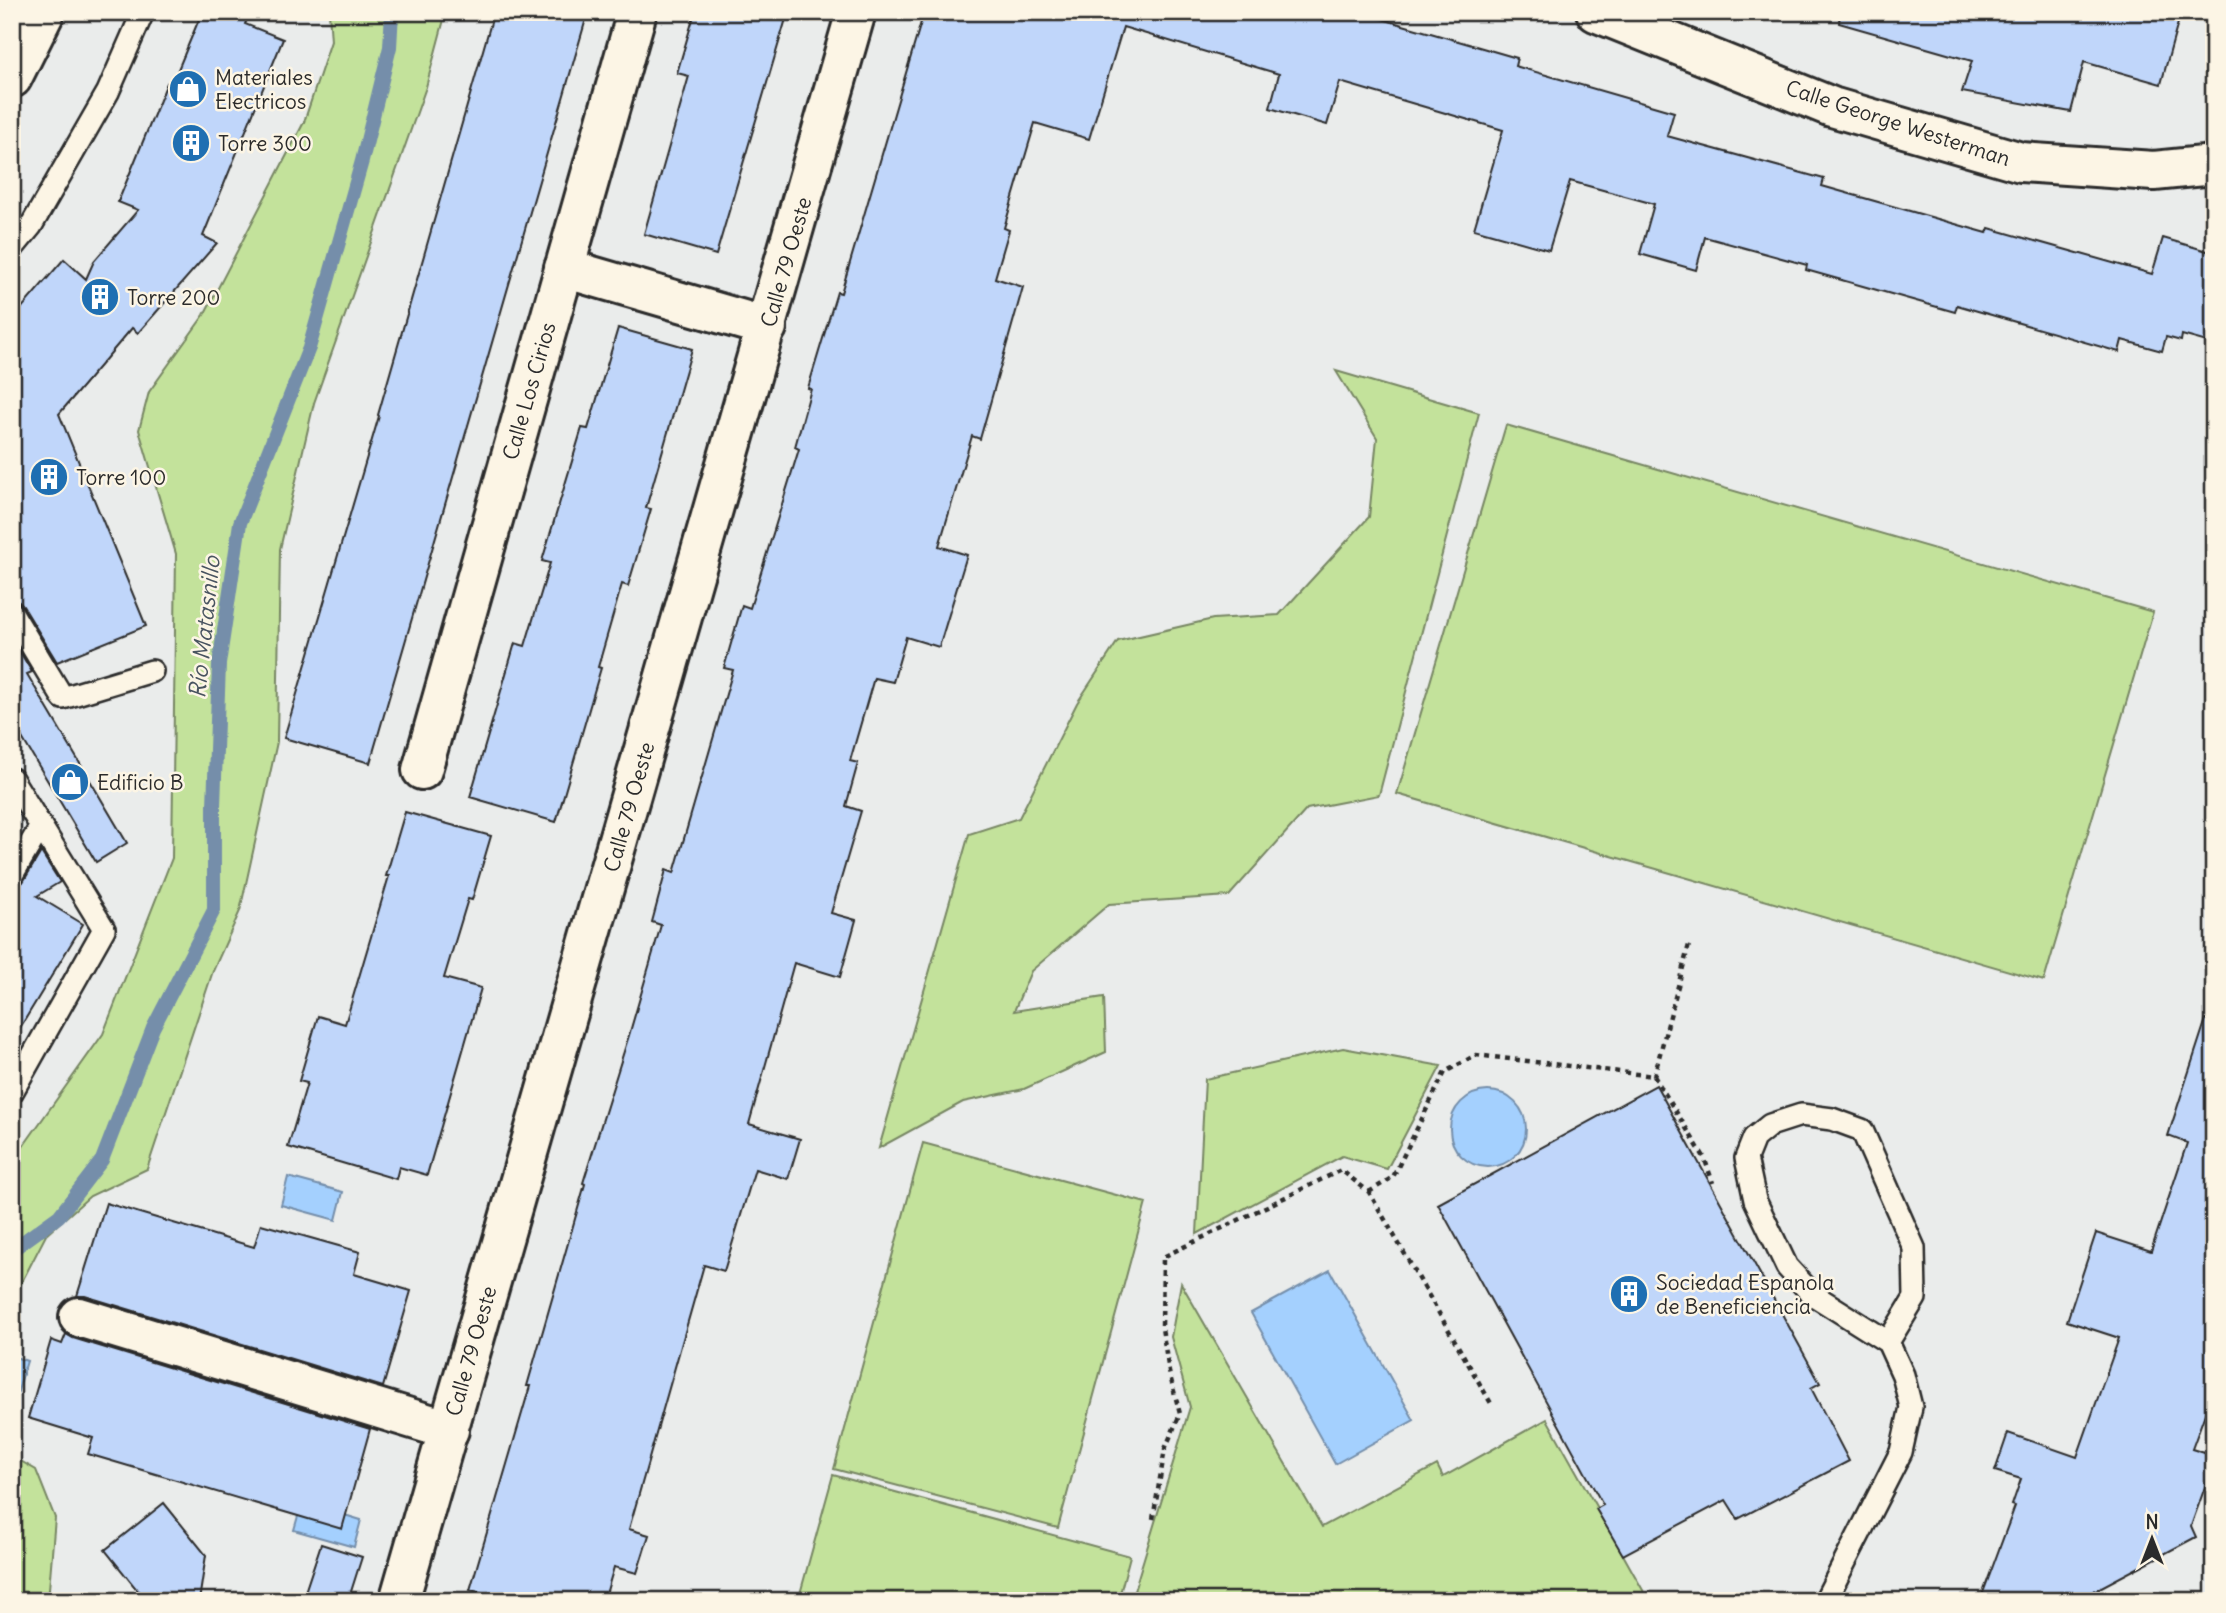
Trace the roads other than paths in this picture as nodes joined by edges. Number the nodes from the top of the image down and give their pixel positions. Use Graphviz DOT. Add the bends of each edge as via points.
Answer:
graph roads {
  1 [pos="45,12"];
  2 [pos="143,12"];
  3 [pos="637,12"];
  4 [pos="856,12"];
  5 [pos="1596,12"];
  6 [pos="12,78"];
  7 [pos="2214,164"];
  8 [pos="12,249"];
  9 [pos="564,268"];
  10 [pos="767,327"];
  11 [pos="12,613"];
  12 [pos="152,671"];
  13 [pos="422,770"];
  14 [pos="12,779"];
  15 [pos="41,827"];
  16 [pos="12,875"];
  17 [pos="12,1092"];
  18 [pos="79,1317"];
  19 [pos="1888,1342"];
  20 [pos="449,1430"];
  21 [pos="400,1601"];
  22 [pos="1825,1601"];
  1 -- 6 [label="street"];
  2 -- 8 [label="lane" via="108,92 31,226"];
  3 -- 9 [label="street, Calle Los Cirios"];
  4 -- 10 [label="street, Calle 79 Oeste"];
  5 -- 7 [label="street, Calle George Westerman" via="1832,107 2021,162 2154,171"];
  9 -- 10 [label="street"];
  9 -- 13 [label="street, Calle Los Cirios"];
  10 -- 20 [label="street, Calle 79 Oeste"];
  11 -- 12 [label="lane" via="63,698"];
  14 -- 15 [label="lane"];
  15 -- 16 [label="lane"];
  15 -- 17 [label="lane" via="104,929"];
  18 -- 20 [label="street"];
  19 -- 19 [label="lane" via="1915,1298 1914,1248 1862,1130 1832,1119 1801,1115 1770,1125 1754,1138 1746,1158 1755,1199 1787,1266 1812,1294"];
  19 -- 22 [label="lane" via="1911,1408 1901,1452"];
  20 -- 21 [label="street, Calle 79 Oeste"];
}
